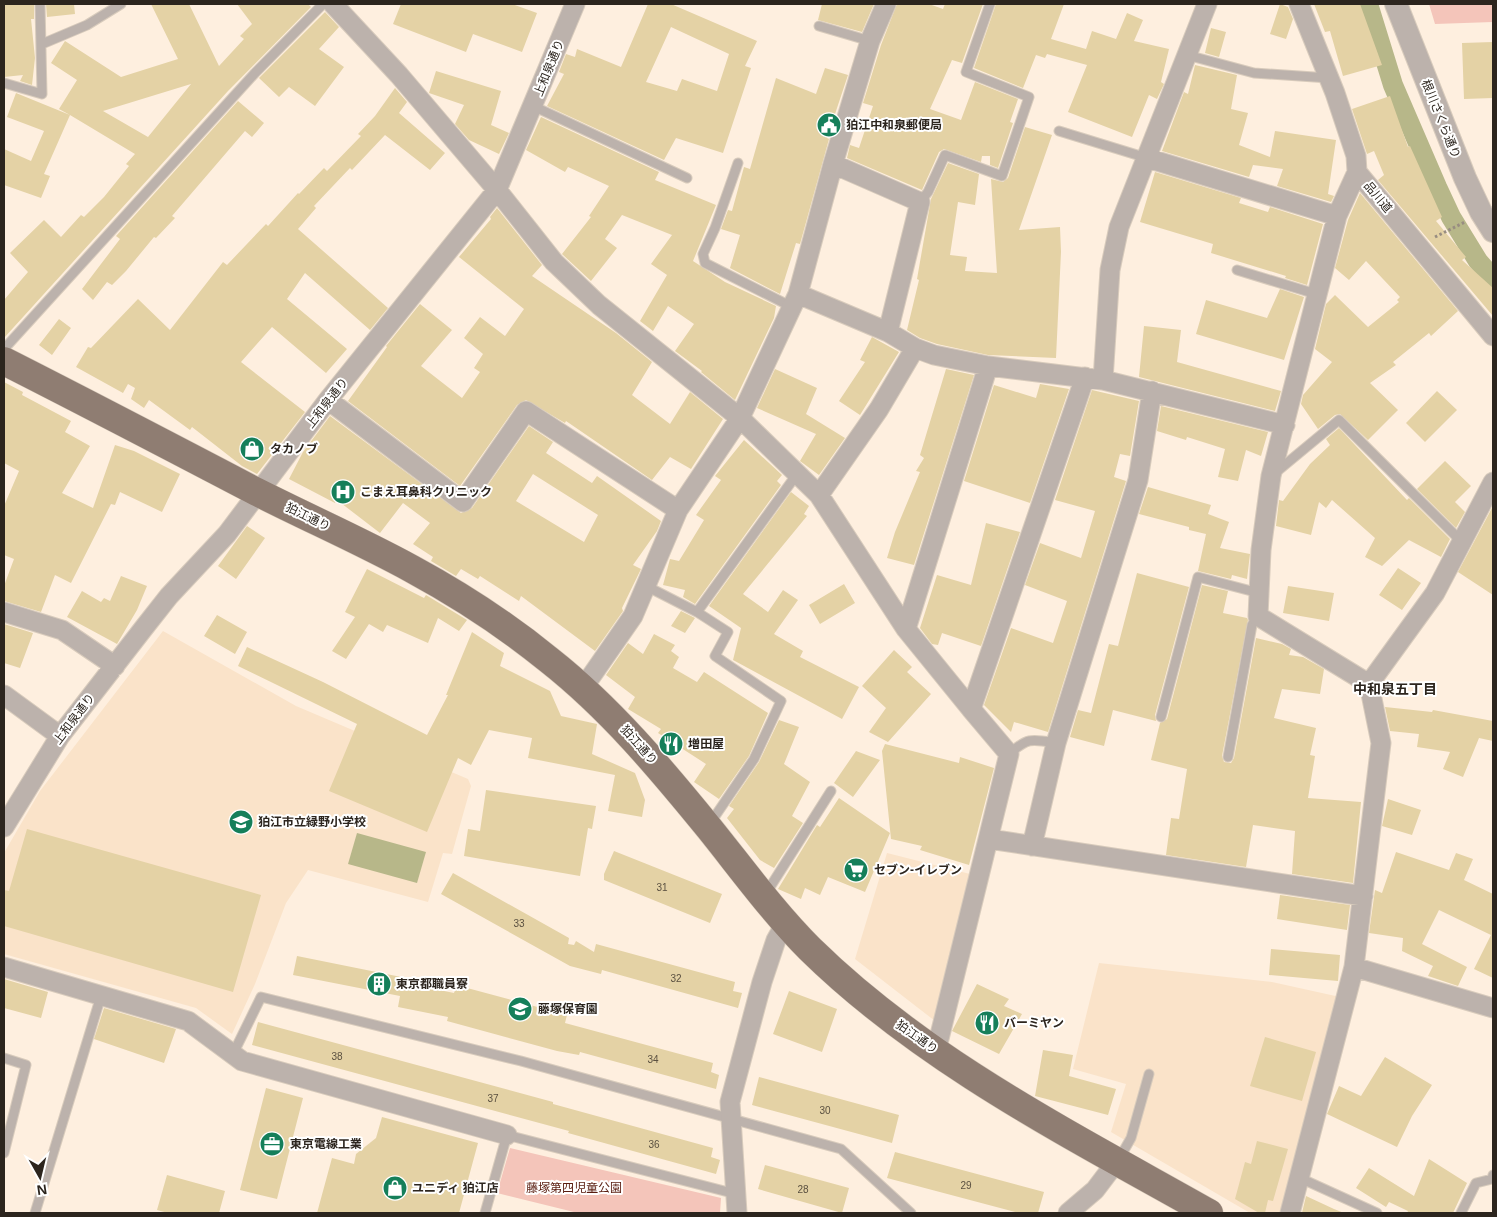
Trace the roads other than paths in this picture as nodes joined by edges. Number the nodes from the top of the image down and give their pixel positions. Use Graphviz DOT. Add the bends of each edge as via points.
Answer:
graph roads {
  1 [pos="40,4"];
  2 [pos="120,4"];
  3 [pos="323,4"];
  4 [pos="333,4"];
  5 [pos="575,4"];
  6 [pos="886,4"];
  7 [pos="990,4"];
  8 [pos="1207,4"];
  9 [pos="1298,4"];
  10 [pos="1396,4"];
  11 [pos="820,26"];
  12 [pos="870,41"];
  13 [pos="42,44"];
  14 [pos="1187,55"];
  15 [pos="1329,78"];
  16 [pos="4,83"];
  17 [pos="533,106"];
  18 [pos="1059,131"];
  19 [pos="1147,158"];
  20 [pos="738,163"];
  21 [pos="833,164"];
  22 [pos="1357,172"];
  23 [pos="687,178"];
  24 [pos="497,190"];
  25 [pos="920,202"];
  26 [pos="1337,216"];
  27 [pos="1493,231"];
  28 [pos="1237,270"];
  29 [pos="1316,294"];
  30 [pos="795,300"];
  31 [pos="888,332"];
  32 [pos="1493,336"];
  33 [pos="915,348"];
  34 [pos="4,349"];
  35 [pos="4,361"];
  36 [pos="988,366"];
  37 [pos="1094,378"];
  38 [pos="1152,391"];
  39 [pos="328,400"];
  40 [pos="740,418"];
  41 [pos="1285,425"];
  42 [pos="797,474"];
  43 [pos="1271,476"];
  44 [pos="1493,482"];
  45 [pos="259,493"];
  46 [pos="819,495"];
  47 [pos="678,510"];
  48 [pos="1461,541"];
  49 [pos="648,587"];
  50 [pos="1259,593"];
  51 [pos="4,612"];
  52 [pos="698,612"];
  53 [pos="1258,616"];
  54 [pos="906,629"];
  55 [pos="115,666"];
  56 [pos="1369,684"];
  57 [pos="583,688"];
  58 [pos="4,696"];
  59 [pos="971,709"];
  60 [pos="1161,717"];
  61 [pos="60,736"];
  62 [pos="1056,743"];
  63 [pos="1009,754"];
  64 [pos="1228,757"];
  65 [pos="831,791"];
  66 [pos="4,827"];
  67 [pos="708,827"];
  68 [pos="989,839"];
  69 [pos="1032,846"];
  70 [pos="1362,896"];
  71 [pos="764,897"];
  72 [pos="786,922"];
  73 [pos="1354,967"];
  74 [pos="4,968"];
  75 [pos="101,996"];
  76 [pos="1493,1008"];
  77 [pos="936,1051"];
  78 [pos="233,1054"];
  79 [pos="4,1058"];
  80 [pos="1149,1074"];
  81 [pos="732,1121"];
  82 [pos="507,1135"];
  83 [pos="4,1153"];
  84 [pos="1117,1161"];
  85 [pos="1493,1175"];
  86 [pos="1300,1178"];
  87 [pos="736,1194"];
  88 [pos="35,1213"];
  89 [pos="485,1213"];
  90 [pos="737,1213"];
  91 [pos="911,1213"];
  92 [pos="1068,1213"];
  93 [pos="1209,1213"];
  94 [pos="1290,1213"];
  95 [pos="1377,1213"];
  96 [pos="1461,1213"];
  1 -- 13 [label="lane"];
  2 -- 13 [label="lane" via="87,25"];
  3 -- 34 [label="lane" via="255,73"];
  4 -- 24 [label="street" via="399,75"];
  5 -- 17 [label="street, 上和泉通り"];
  6 -- 12 [label="street"];
  7 -- 25 [label="lane" via="966,72 1029,97 1002,176 944,155 928,192"];
  8 -- 14 [label="street"];
  9 -- 15 [label="street, 品川道"];
  10 -- 27 [label="street, 根川さくら通り" via="1464,178"];
  11 -- 12 [label="lane"];
  12 -- 21 [label="street"];
  13 -- 16 [label="lane" via="42,94"];
  14 -- 15 [label="lane" via="1254,73"];
  14 -- 19 [label="street"];
  15 -- 22 [label="street, 品川道" via="1356,156"];
  17 -- 23 [label="lane"];
  17 -- 24 [label="street, 上和泉通り"];
  18 -- 19 [label="lane"];
  19 -- 26 [label="street"];
  19 -- 37 [label="street" via="1119,226"];
  20 -- 30 [label="lane" via="703,254 705,262"];
  21 -- 25 [label="street"];
  21 -- 30 [label="street"];
  22 -- 26 [label="street"];
  22 -- 32 [label="street, 品川道"];
  24 -- 39 [label="street, 上和泉通り"];
  24 -- 40 [label="street" via="554,262 599,305"];
  25 -- 31 [label="street"];
  26 -- 29 [label="street"];
  28 -- 29 [label="lane"];
  29 -- 41 [label="street"];
  30 -- 31 [label="street"];
  30 -- 40 [label="street"];
  31 -- 33 [label="street"];
  33 -- 36 [label="street"];
  33 -- 46 [label="street" via="879,409"];
  35 -- 45 [label="main road, 狛江通り"];
  36 -- 37 [label="street"];
  36 -- 54 [label="street"];
  37 -- 38 [label="street"];
  37 -- 59 [label="street"];
  38 -- 41 [label="street"];
  38 -- 62 [label="street" via="1138,480"];
  39 -- 45 [label="street, 上和泉通り"];
  39 -- 47 [label="street" via="463,502 526,411"];
  40 -- 42 [label="street"];
  40 -- 47 [label="street"];
  41 -- 43 [label="street"];
  42 -- 46 [label="street"];
  42 -- 52 [label="lane"];
  43 -- 48 [label="lane" via="1339,420"];
  43 -- 50 [label="street"];
  44 -- 48 [label="street"];
  45 -- 55 [label="street, 上和泉通り" via="169,596"];
  45 -- 57 [label="main road, 狛江通り" via="443,586 515,634"];
  46 -- 54 [label="street"];
  47 -- 49 [label="street"];
  48 -- 56 [label="street" via="1435,593"];
  49 -- 52 [label="lane"];
  49 -- 57 [label="street" via="634,616"];
  50 -- 53 [label="street"];
  50 -- 60 [label="lane" via="1198,578"];
  51 -- 55 [label="street" via="62,630"];
  52 -- 67 [label="lane" via="728,632 715,656 781,701 754,759"];
  53 -- 56 [label="street"];
  53 -- 64 [label="lane" via="1252,625"];
  54 -- 59 [label="street"];
  55 -- 61 [label="street, 上和泉通り"];
  56 -- 70 [label="street" via="1381,743"];
  57 -- 67 [label="main road, 狛江通り" via="637,742"];
  58 -- 61 [label="street"];
  59 -- 63 [label="street"];
  61 -- 66 [label="street, 上和泉通り"];
  62 -- 63 [label="lane" via="1034,739 1023,741"];
  62 -- 69 [label="street"];
  63 -- 68 [label="street"];
  65 -- 71 [label="lane"];
  67 -- 71 [label="main road, 狛江通り"];
  68 -- 69 [label="street"];
  68 -- 77 [label="street"];
  69 -- 70 [label="street"];
  70 -- 73 [label="street"];
  71 -- 72 [label="main road, 狛江通り"];
  72 -- 77 [label="main road, 狛江通り" via="852,987"];
  72 -- 81 [label="street" via="776,940 762,982 730,1102"];
  73 -- 76 [label="street"];
  73 -- 86 [label="street"];
  74 -- 75 [label="street"];
  75 -- 78 [label="street" via="188,1021"];
  75 -- 88 [label="lane"];
  77 -- 84 [label="main road, 狛江通り"];
  78 -- 81 [label="lane" via="261,997 521,1061"];
  78 -- 82 [label="street" via="242,1061"];
  79 -- 83 [label="lane" via="26,1065"];
  80 -- 84 [label="lane" via="1131,1138"];
  81 -- 87 [label="street"];
  81 -- 91 [label="lane" via="840,1149"];
  82 -- 87 [label="lane"];
  82 -- 89 [label="lane"];
  84 -- 92 [label="street" via="1095,1190"];
  84 -- 93 [label="main road, 狛江通り"];
  85 -- 96 [label="lane" via="1492,1180 1476,1183"];
  86 -- 94 [label="street"];
  86 -- 95 [label="lane"];
  87 -- 90 [label="street"];
}
